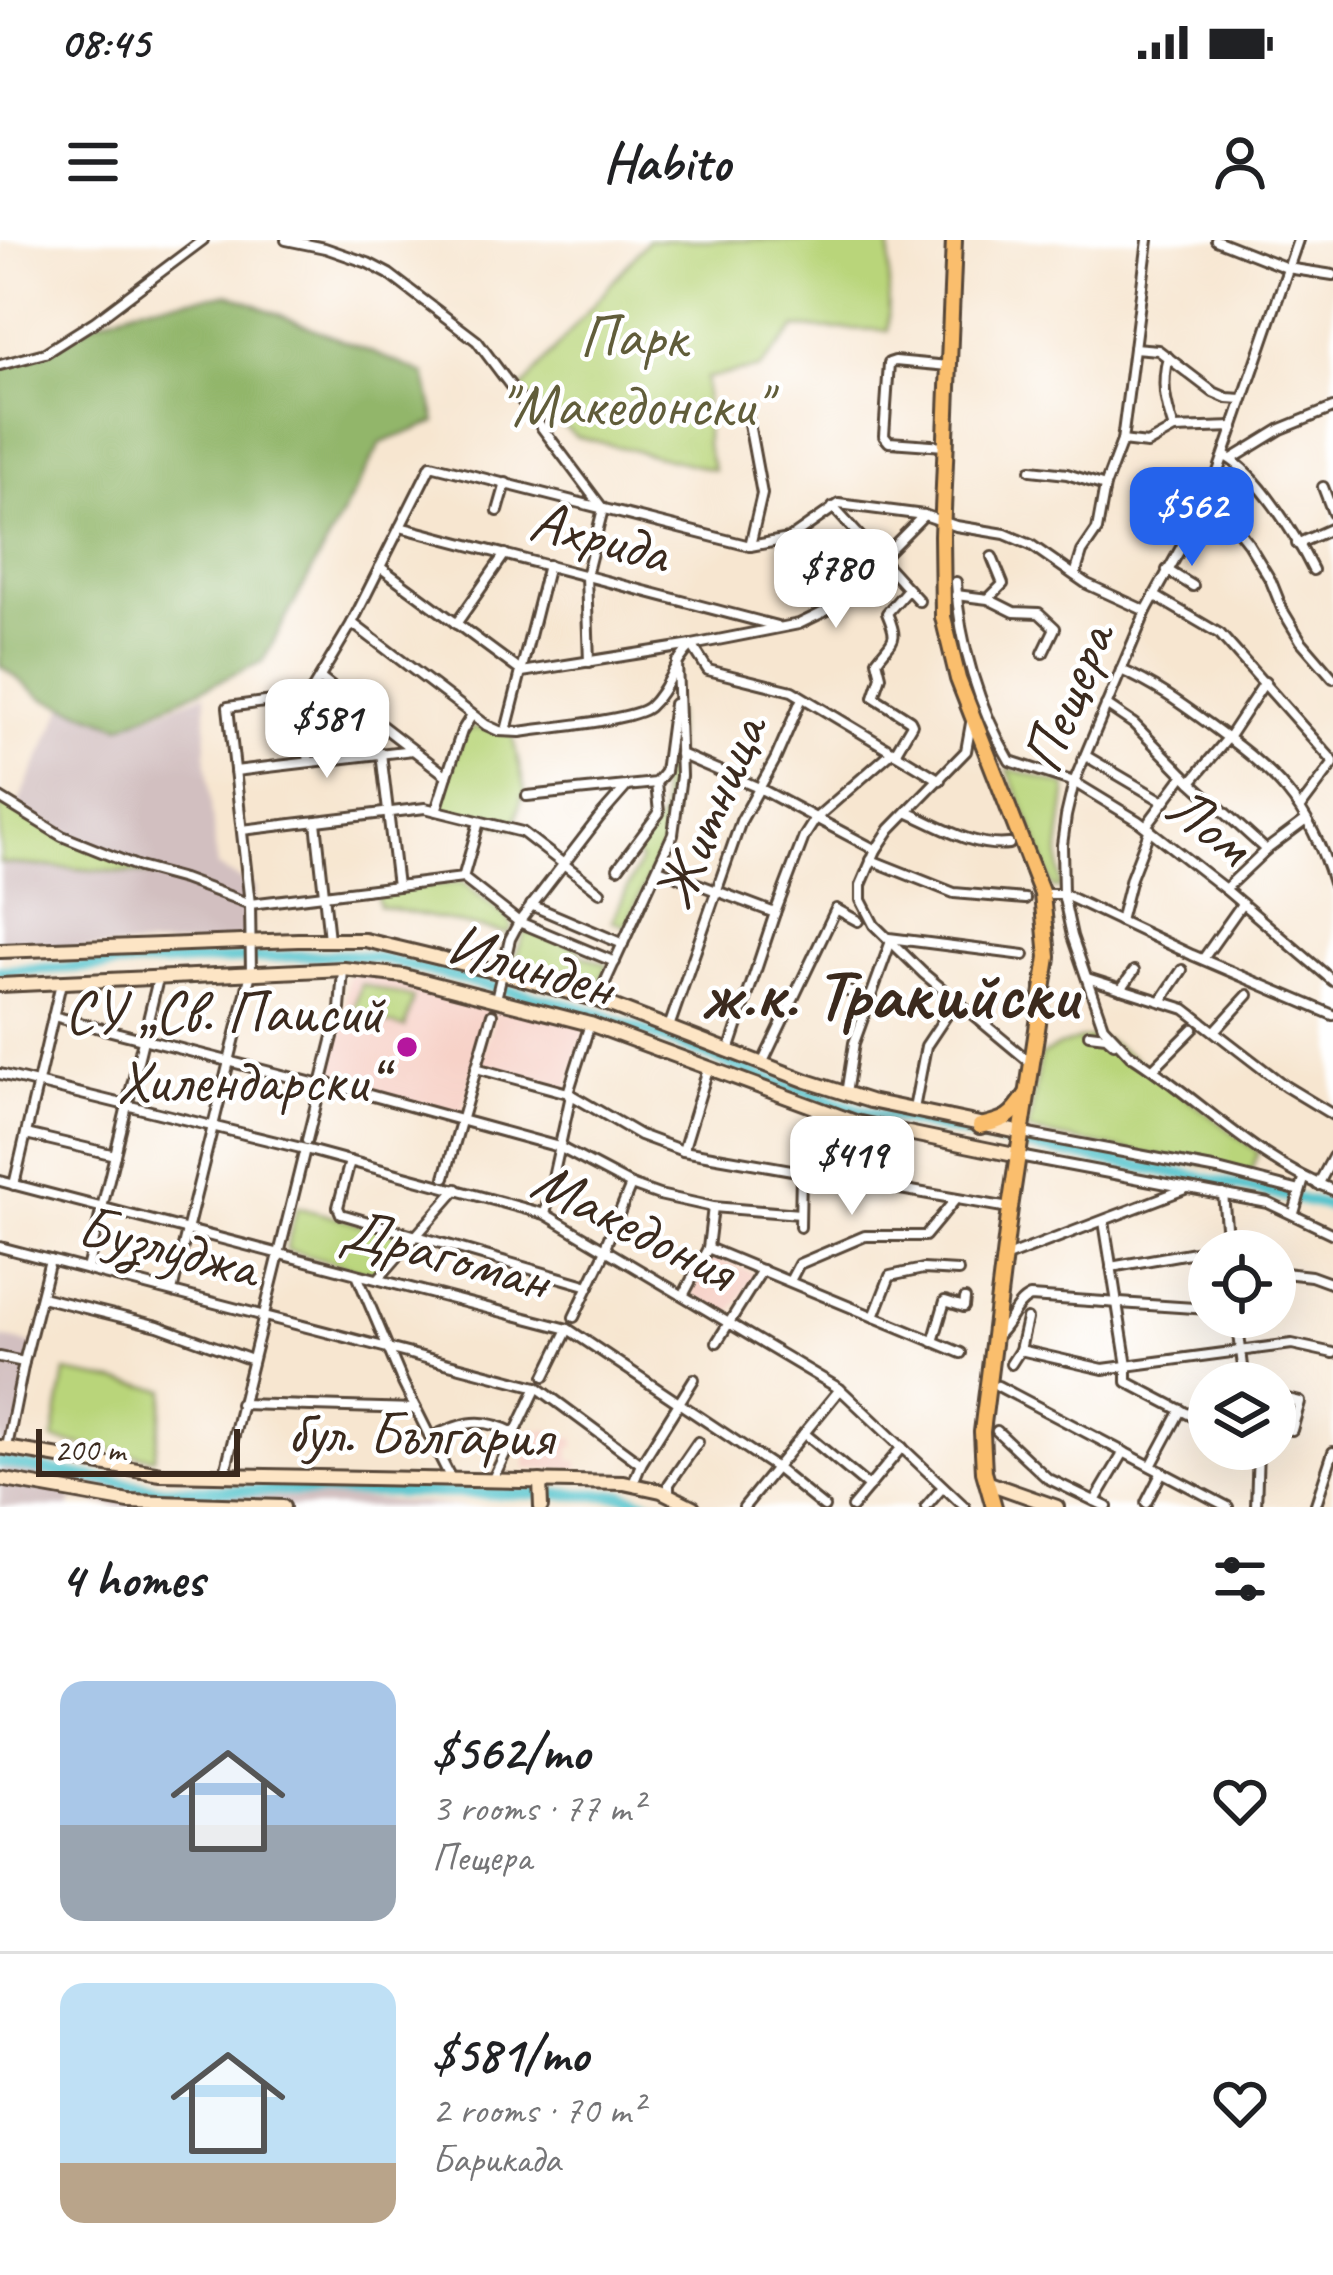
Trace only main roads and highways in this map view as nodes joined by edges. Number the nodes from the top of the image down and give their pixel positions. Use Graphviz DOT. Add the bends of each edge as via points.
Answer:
graph roads {
  1 [pos="953,240"];
  2 [pos="0,951"];
  3 [pos="251,959"];
  4 [pos="0,985"];
  5 [pos="1028,1091"];
  6 [pos="980,1126"];
  7 [pos="1021,1145"];
  8 [pos="4,1447"];
  9 [pos="0,1479"];
  10 [pos="540,1481"];
  11 [pos="986,1481"];
  12 [pos="231,1506"];
  13 [pos="283,1507"];
  14 [pos="541,1507"];
  15 [pos="693,1507"];
  16 [pos="994,1507"];
  17 [pos="1057,1507"];
  1 -- 5 [label="main road" via="943,617 958,679 1042,894 1048,957"];
  2 -- 3 [label="main road"];
  3 -- 4 [label="main road, Илинден" via="159,977"];
  3 -- 6 [label="main road, Илинден" via="329,939 365,940 597,1000 846,1094"];
  3 -- 7 [label="main road, Илинден" via="497,996 883,1129"];
  5 -- 6 [label="main road" via="1010,1117"];
  5 -- 7 [label="main road"];
  6 -- 7 [label="main road, Илинден"];
  7 -- 11 [label="main road" via="982,1432"];
  8 -- 10 [label="main road, бул. България" via="161,1474"];
  9 -- 12 [label="main road, бул. България" via="129,1502"];
  10 -- 14 [label="main road"];
  10 -- 15 [label="main road, бул. България" via="633,1484"];
  11 -- 16 [label="main road"];
  11 -- 17 [label="main road"];
  12 -- 13 [label="main road, бул. България"];
}
